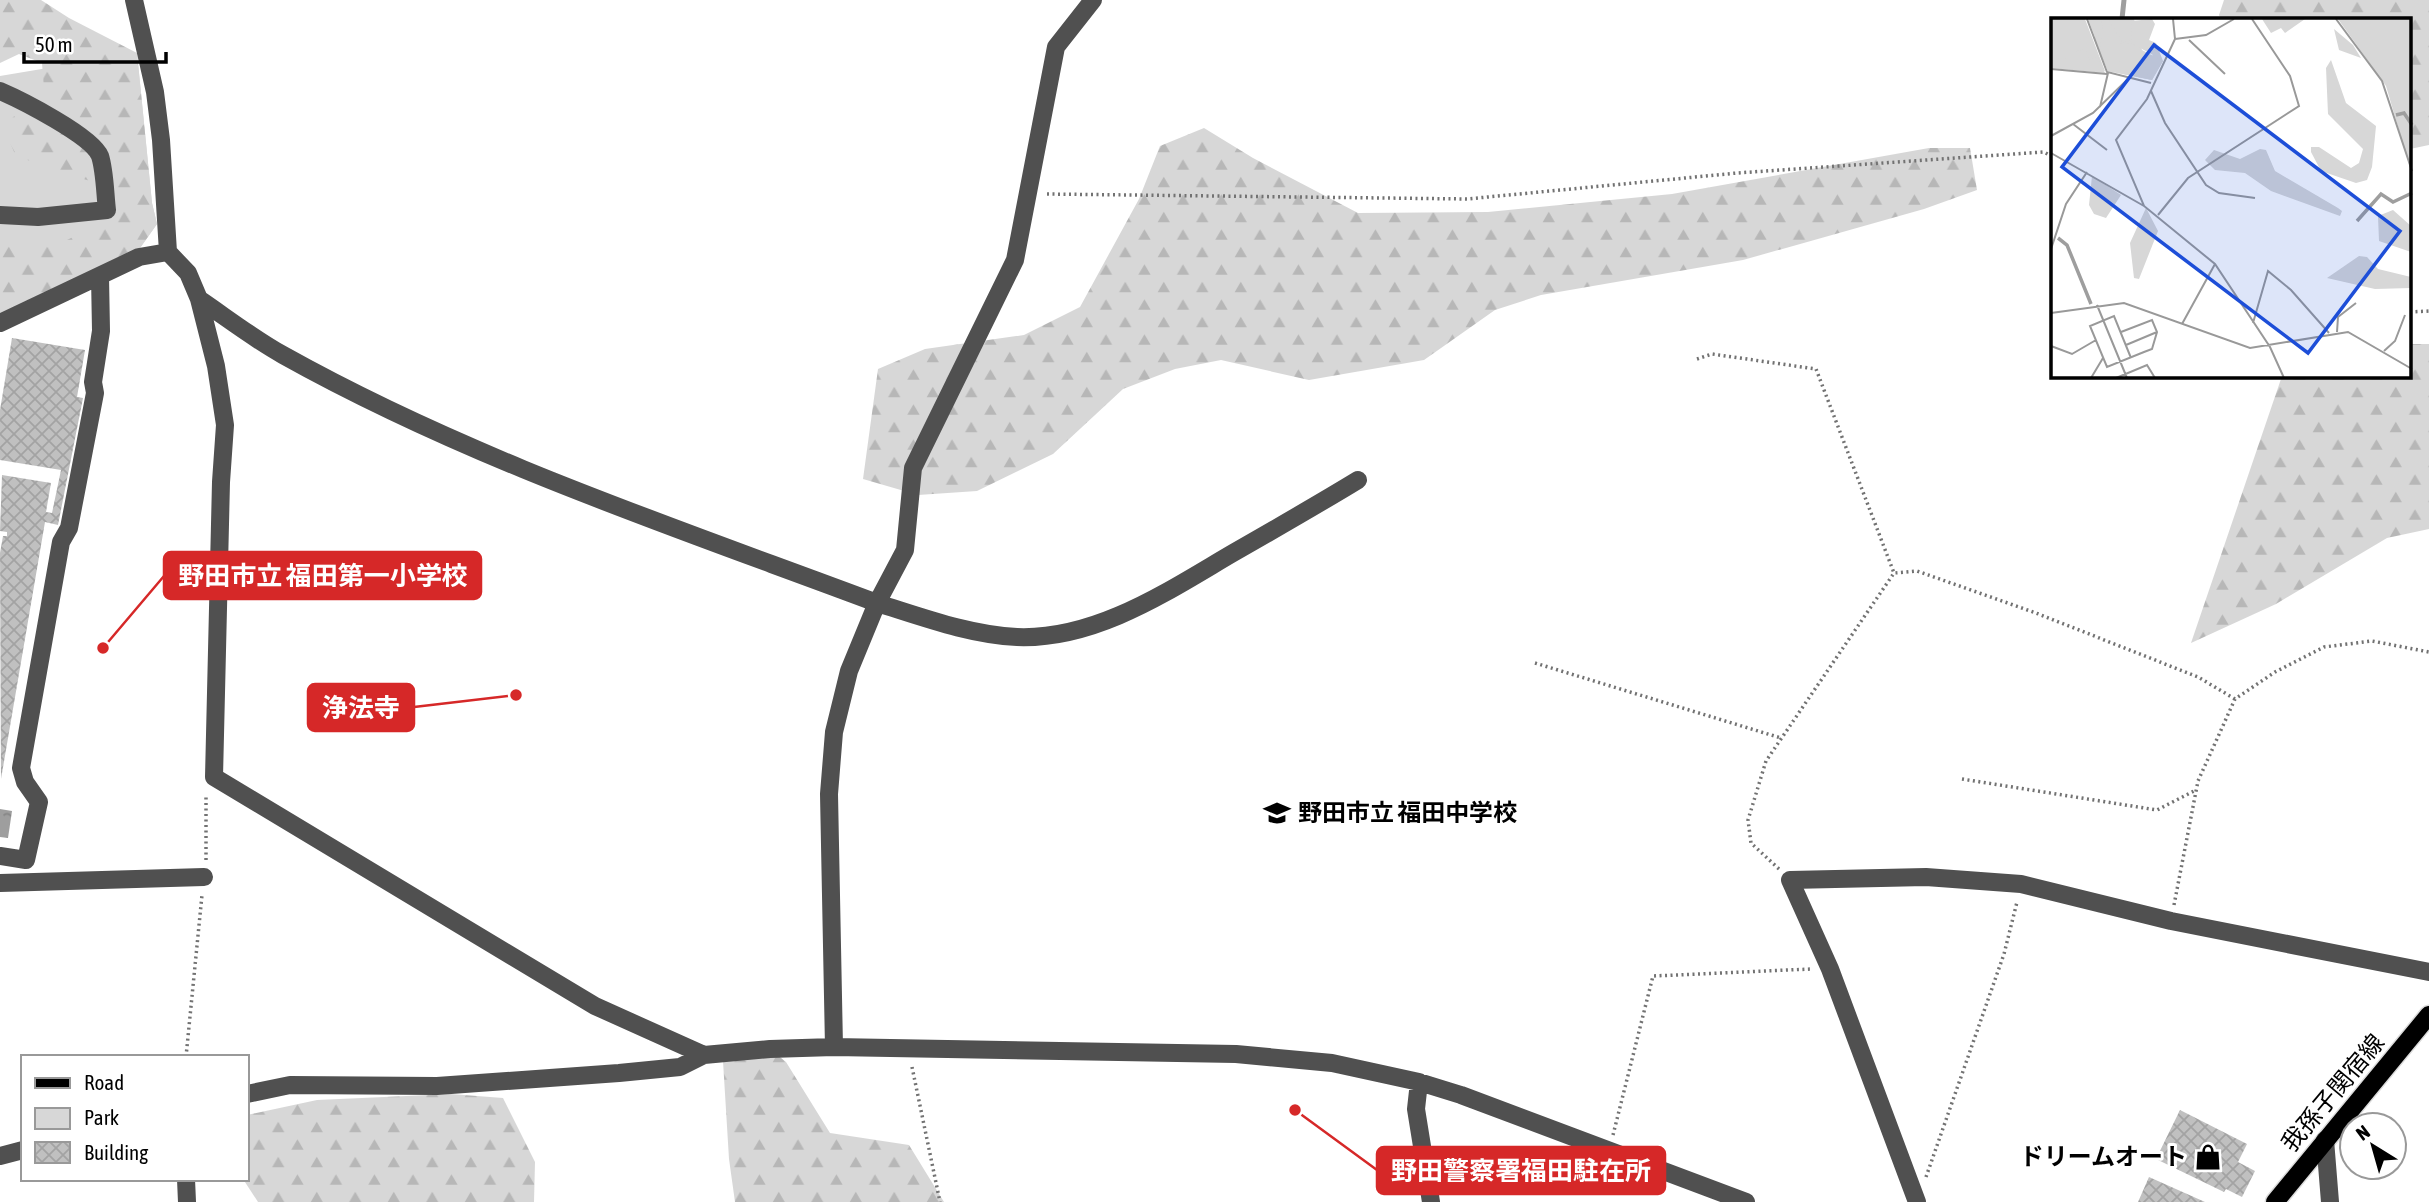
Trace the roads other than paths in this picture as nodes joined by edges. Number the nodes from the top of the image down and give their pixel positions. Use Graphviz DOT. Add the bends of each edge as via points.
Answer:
graph roads {
  1 [pos="134,0"];
  2 [pos="1093,0"];
  3 [pos="0,92"];
  4 [pos="0,215"];
  5 [pos="167,252"];
  6 [pos="100,276"];
  7 [pos="199,299"];
  8 [pos="1,328"];
  9 [pos="1358,480"];
  10 [pos="877,603"];
  11 [pos="0,856"];
  12 [pos="204,877"];
  13 [pos="0,883"];
  14 [pos="2429,971"];
  15 [pos="2429,1015"];
  16 [pos="834,1048"];
  17 [pos="704,1055"];
  18 [pos="1419,1082"];
  19 [pos="248,1094"];
  20 [pos="2325,1140"];
  21 [pos="21,1151"];
  22 [pos="0,1156"];
  23 [pos="186,1181"];
  24 [pos="1919,1196"];
  25 [pos="187,1202"];
  26 [pos="1431,1202"];
  27 [pos="1746,1202"];
  28 [pos="2275,1202"];
  29 [pos="2330,1202"];
  1 -- 5 [label="street" via="155,92"];
  2 -- 10 [label="street" via="1056,47 1015,261 913,468 905,550"];
  3 -- 4 [label="street" via="42,111 93,146 100,156 107,211"];
  5 -- 6 [label="street" via="139,257"];
  5 -- 7 [label="street" via="188,273"];
  6 -- 8 [label="street"];
  6 -- 11 [label="street" via="102,331 95,393 69,528 61,542 21,768 39,802 26,860"];
  7 -- 10 [label="street" via="282,354 438,433 585,494"];
  7 -- 17 [label="street" via="225,425 214,777 595,1006"];
  9 -- 10 [label="street" via="1164,594 1077,629 1045,636 991,635"];
  10 -- 16 [label="street" via="849,671 834,732 829,794"];
  12 -- 13 [label="street"];
  14 -- 24 [label="street" via="2171,921 2021,884 1926,877 1790,880 1830,968"];
  15 -- 20 [label="main road, 我孫子関宿線"];
  16 -- 17 [label="street"];
  16 -- 18 [label="street" via="1236,1054 1332,1063"];
  17 -- 19 [label="street" via="680,1067 620,1073 437,1086 290,1085"];
  18 -- 26 [label="street" via="1416,1109"];
  18 -- 27 [label="street"];
  20 -- 28 [label="main road, 我孫子関宿線"];
  20 -- 29 [label="street"];
  21 -- 22 [label="street"];
  23 -- 25 [label="street"];
}
